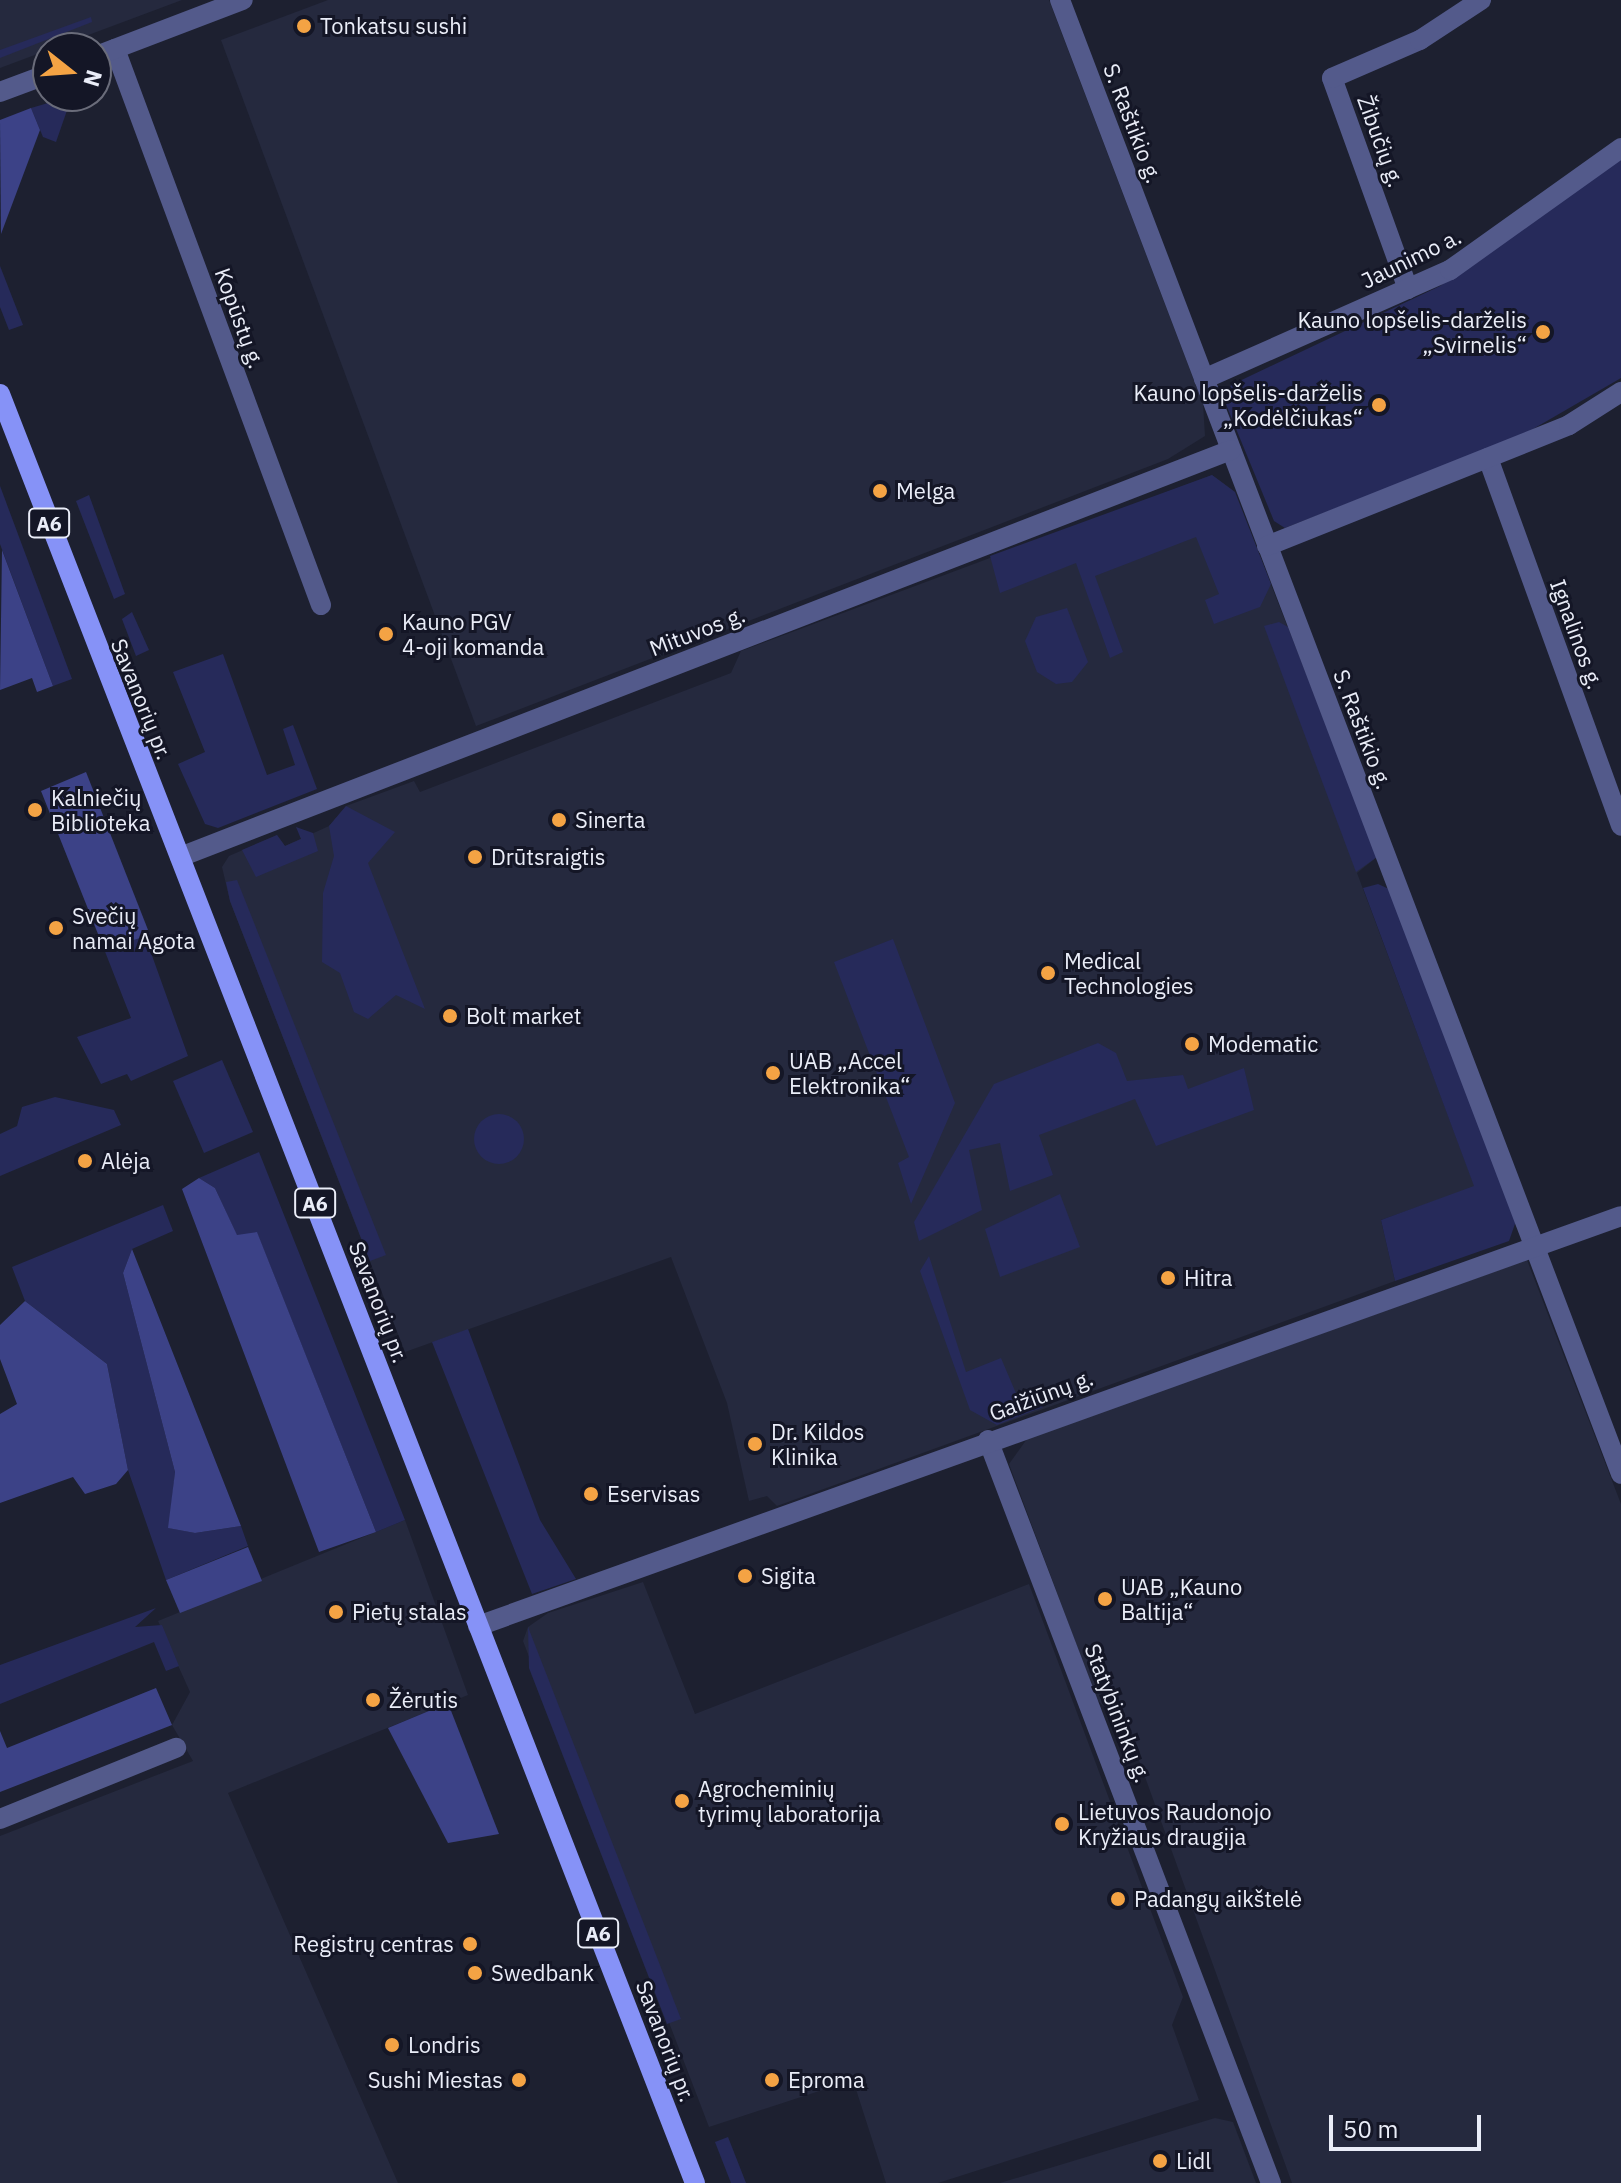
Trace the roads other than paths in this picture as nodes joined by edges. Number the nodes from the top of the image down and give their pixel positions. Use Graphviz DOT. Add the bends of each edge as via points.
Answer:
graph roads {
  1 [pos="243,0"];
  2 [pos="1060,0"];
  3 [pos="1481,0"];
  4 [pos="112,49"];
  5 [pos="112,70"];
  6 [pos="32,80"];
  7 [pos="0,92"];
  8 [pos="1621,148"];
  9 [pos="1408,289"];
  10 [pos="1204,379"];
  11 [pos="1621,392"];
  12 [pos="0,394"];
  13 [pos="1231,450"];
  14 [pos="1488,458"];
  15 [pos="1267,546"];
  16 [pos="321,605"];
  17 [pos="1621,826"];
  18 [pos="180,857"];
  19 [pos="1621,1216"];
  20 [pos="1534,1245"];
  21 [pos="988,1440"];
  22 [pos="1621,1474"];
  23 [pos="478,1626"];
  24 [pos="176,1748"];
  25 [pos="0,1819"];
  26 [pos="695,2183"];
  27 [pos="1271,2183"];
  1 -- 4 [label="street"];
  2 -- 10 [label="street, S. Raštikio g."];
  3 -- 9 [label="street, Žibučių g." via="1420,40 1332,78"];
  5 -- 16 [label="street, Kopūstų g."];
  6 -- 7 [label="street"];
  8 -- 9 [label="street, Jaunimo a." via="1481,251"];
  9 -- 10 [label="street, Jaunimo a."];
  10 -- 13 [label="street, S. Raštikio g."];
  11 -- 14 [label="street" via="1569,425"];
  12 -- 18 [label="main road, Savanorių pr. / A6"];
  13 -- 15 [label="street, S. Raštikio g."];
  13 -- 18 [label="street, Mituvos g."];
  14 -- 15 [label="street"];
  14 -- 17 [label="street, Ignalinos g."];
  15 -- 20 [label="street, S. Raštikio g."];
  18 -- 23 [label="main road, Savanorių pr. / A6"];
  19 -- 20 [label="street, Gaižiūnų g."];
  20 -- 21 [label="street, Gaižiūnų g."];
  20 -- 22 [label="street, S. Raštikio g."];
  21 -- 23 [label="street, Gaižiūnų g."];
  21 -- 27 [label="street, Statybininkų g."];
  23 -- 26 [label="main road, Savanorių pr. / A6"];
  24 -- 25 [label="street"];
}
